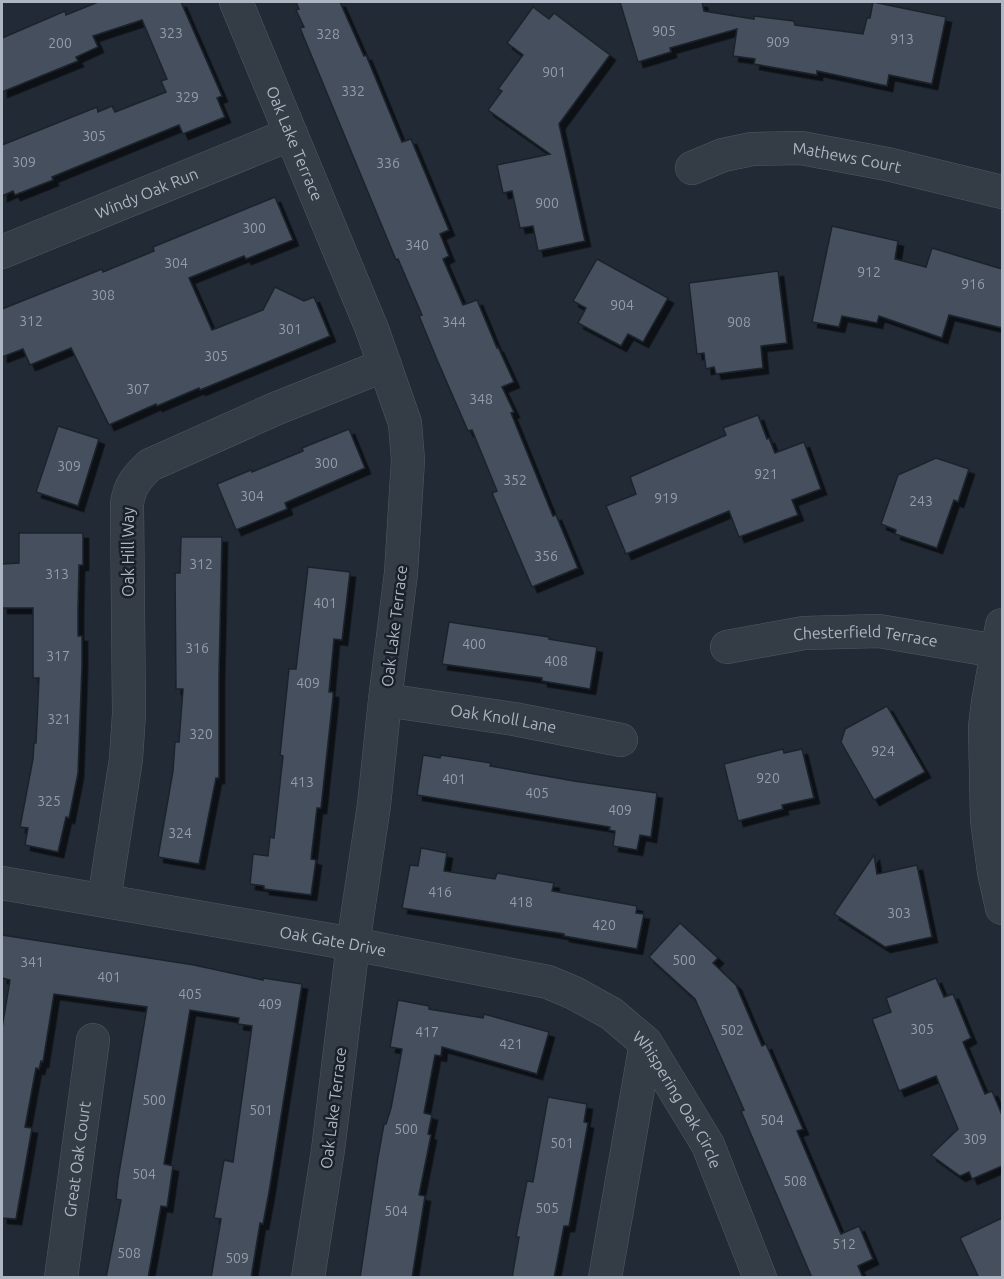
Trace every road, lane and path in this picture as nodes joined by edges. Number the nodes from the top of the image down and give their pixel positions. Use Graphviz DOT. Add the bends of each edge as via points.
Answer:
graph roads {
  1 [pos="236,2"];
  2 [pos="291,134"];
  3 [pos="692,168"];
  4 [pos="1002,192"];
  5 [pos="2,252"];
  6 [pos="385,365"];
  7 [pos="1001,643"];
  8 [pos="727,647"];
  9 [pos="385,700"];
  10 [pos="621,740"];
  11 [pos="2,883"];
  12 [pos="104,900"];
  13 [pos="1002,908"];
  14 [pos="353,944"];
  15 [pos="93,1040"];
  16 [pos="646,1043"];
  17 [pos="61,1278"];
  18 [pos="308,1278"];
  19 [pos="605,1278"];
  20 [pos="760,1278"];
  1 -- 2 [label="street, Oak Lake Terrace"];
  2 -- 5 [label="street, Windy Oak Run"];
  2 -- 6 [label="street, Oak Lake Terrace"];
  3 -- 4 [label="street, Mathews Court" via="723,155 752,149 801,148"];
  6 -- 9 [label="street, Oak Lake Terrace" via="405,423 408,460 401,573"];
  6 -- 12 [label="street, Oak Hill Way" via="150,465 129,491 129,714 126,759"];
  7 -- 8 [label="street, Chesterfield Terrace" via="879,631 804,633"];
  7 -- 13 [label="street" via="985,727 987,808"];
  9 -- 10 [label="street, Oak Knoll Lane"];
  9 -- 14 [label="street, Oak Lake Terrace"];
  11 -- 12 [label="street, Oak Gate Drive"];
  12 -- 14 [label="street, Oak Gate Drive"];
  14 -- 16 [label="street, Oak Gate Drive" via="548,982 612,1014"];
  14 -- 18 [label="street, Oak Lake Terrace"];
  15 -- 17 [label="street, Great Oak Court"];
  16 -- 19 [label="street, Whispering Oak Circle"];
  16 -- 20 [label="street, Whispering Oak Circle" via="708,1145"];
}
